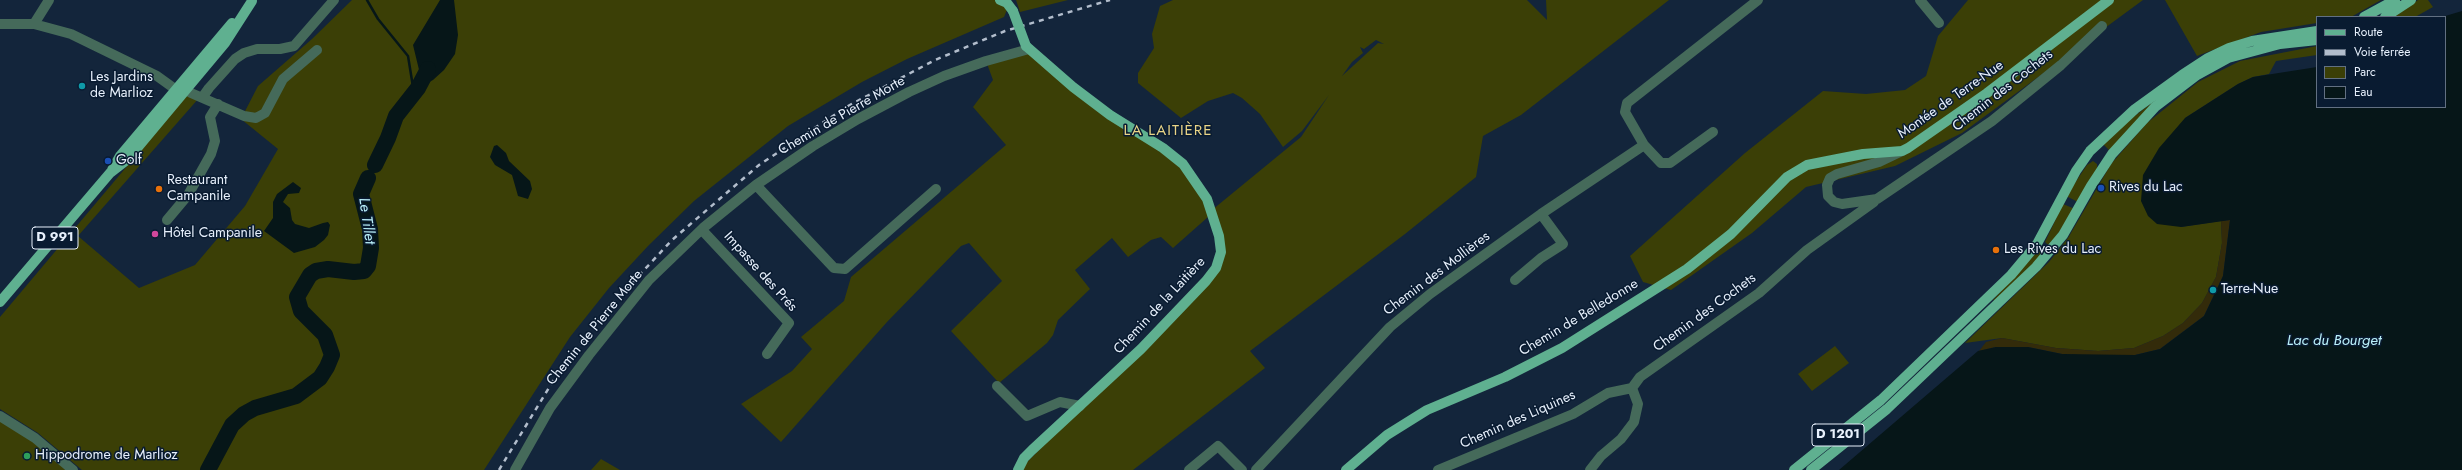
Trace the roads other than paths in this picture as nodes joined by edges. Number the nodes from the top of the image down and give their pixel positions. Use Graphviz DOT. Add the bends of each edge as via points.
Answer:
graph roads {
  1 [pos="49,0"];
  2 [pos="334,0"];
  3 [pos="1000,0"];
  4 [pos="1758,0"];
  5 [pos="1920,0"];
  6 [pos="2109,0"];
  7 [pos="2395,0"];
  8 [pos="2410,0"];
  9 [pos="253,1"];
  10 [pos="2366,16"];
  11 [pos="2386,16"];
  12 [pos="1939,23"];
  13 [pos="0,24"];
  14 [pos="34,24"];
  15 [pos="2102,26"];
  16 [pos="2316,31"];
  17 [pos="2316,40"];
  18 [pos="1028,47"];
  19 [pos="317,50"];
  20 [pos="187,74"];
  21 [pos="175,89"];
  22 [pos="186,90"];
  23 [pos="205,98"];
  24 [pos="218,104"];
  25 [pos="1712,132"];
  26 [pos="1644,145"];
  27 [pos="1902,152"];
  28 [pos="110,173"];
  29 [pos="756,186"];
  30 [pos="936,189"];
  31 [pos="1771,192"];
  32 [pos="1877,199"];
  33 [pos="1541,214"];
  34 [pos="167,220"];
  35 [pos="702,230"];
  36 [pos="1514,280"];
  37 [pos="0,302"];
  38 [pos="767,354"];
  39 [pos="998,386"];
  40 [pos="1632,388"];
  41 [pos="1080,406"];
  42 [pos="0,416"];
  43 [pos="73,470"];
  44 [pos="516,470"];
  45 [pos="1018,470"];
  46 [pos="1189,470"];
  47 [pos="1242,470"];
  48 [pos="1256,470"];
  49 [pos="1346,470"];
  50 [pos="1438,470"];
  51 [pos="1590,470"];
  52 [pos="1794,470"];
  53 [pos="1811,470"];
  1 -- 14 [label="street"];
  2 -- 23 [label="street" via="294,46 257,49 239,56 204,94"];
  3 -- 18 [label="main road, bridge" via="1007,3 1013,11"];
  4 -- 26 [label="street" via="1627,103 1625,112"];
  5 -- 12 [label="street"];
  6 -- 27 [label="main road, Montée de Terre-Nue" via="1987,93"];
  7 -- 10 [label="main road"];
  8 -- 11 [label="main road"];
  9 -- 20 [label="main road"];
  9 -- 22 [label="main road" via="225,43"];
  13 -- 14 [label="street"];
  14 -- 21 [label="street" via="85,39 157,76"];
  15 -- 32 [label="street, Chemin des Cochets" via="2061,65 1992,121"];
  16 -- 52 [label="main road, D 1201" via="2252,41 2230,48 2208,58 2130,113 2090,151 2076,171 2045,230 2024,261 1881,400"];
  17 -- 53 [label="main road, D 1201" via="2280,44 2228,58 2197,75 2155,107 2112,154 2052,250 1887,409"];
  18 -- 29 [label="street, Chemin de Pierre Morte" via="909,92 813,146"];
  18 -- 41 [label="main road, Chemin de la Laitière" via="1110,115 1163,148 1183,164 1207,199 1221,244 1220,260 1210,277 1141,349"];
  19 -- 24 [label="street" via="283,79 265,113 260,117 244,116"];
  20 -- 21 [label="main road"];
  20 -- 22 [label="street" via="184,81"];
  21 -- 28 [label="main road" via="120,156"];
  22 -- 23 [label="street"];
  22 -- 28 [label="main road" via="128,159"];
  23 -- 24 [label="street"];
  24 -- 34 [label="street" via="210,117 215,141 212,154 188,195"];
  25 -- 26 [label="street" via="1670,163 1661,163"];
  26 -- 33 [label="street, Chemin des Mollières"];
  27 -- 31 [label="main road, Montée de Terre-Nue" via="1863,154 1807,165"];
  27 -- 32 [label="street, Chemin des Cochets" via="1879,162 1837,174 1830,178 1826,185 1828,196 1834,202 1858,203"];
  28 -- 37 [label="main road, D 991"];
  29 -- 30 [label="street" via="834,268 845,269"];
  29 -- 35 [label="street, Chemin de Pierre Morte"];
  31 -- 49 [label="main road, Chemin de Belledonne" via="1731,234 1687,269 1562,348 1505,377 1427,410 1387,435"];
  32 -- 40 [label="street, Chemin des Cochets" via="1807,250 1759,293 1640,377"];
  33 -- 36 [label="street" via="1563,244"];
  33 -- 48 [label="street, Chemin des Mollières" via="1430,294 1390,327"];
  35 -- 38 [label="street, Impasse des Prés" via="789,323"];
  35 -- 44 [label="street, Chemin de Pierre Morte" via="649,280 589,355 550,408"];
  39 -- 41 [label="street" via="1027,416 1060,402"];
  40 -- 50 [label="street, Chemin des Liquines" via="1608,393 1573,414"];
  40 -- 51 [label="street" via="1638,404 1634,422 1628,432 1601,456"];
  41 -- 45 [label="main road, Chemin de la Laitière" via="1024,458"];
  42 -- 43 [label="street" via="35,438"];
  46 -- 47 [label="street" via="1218,446"];
}
